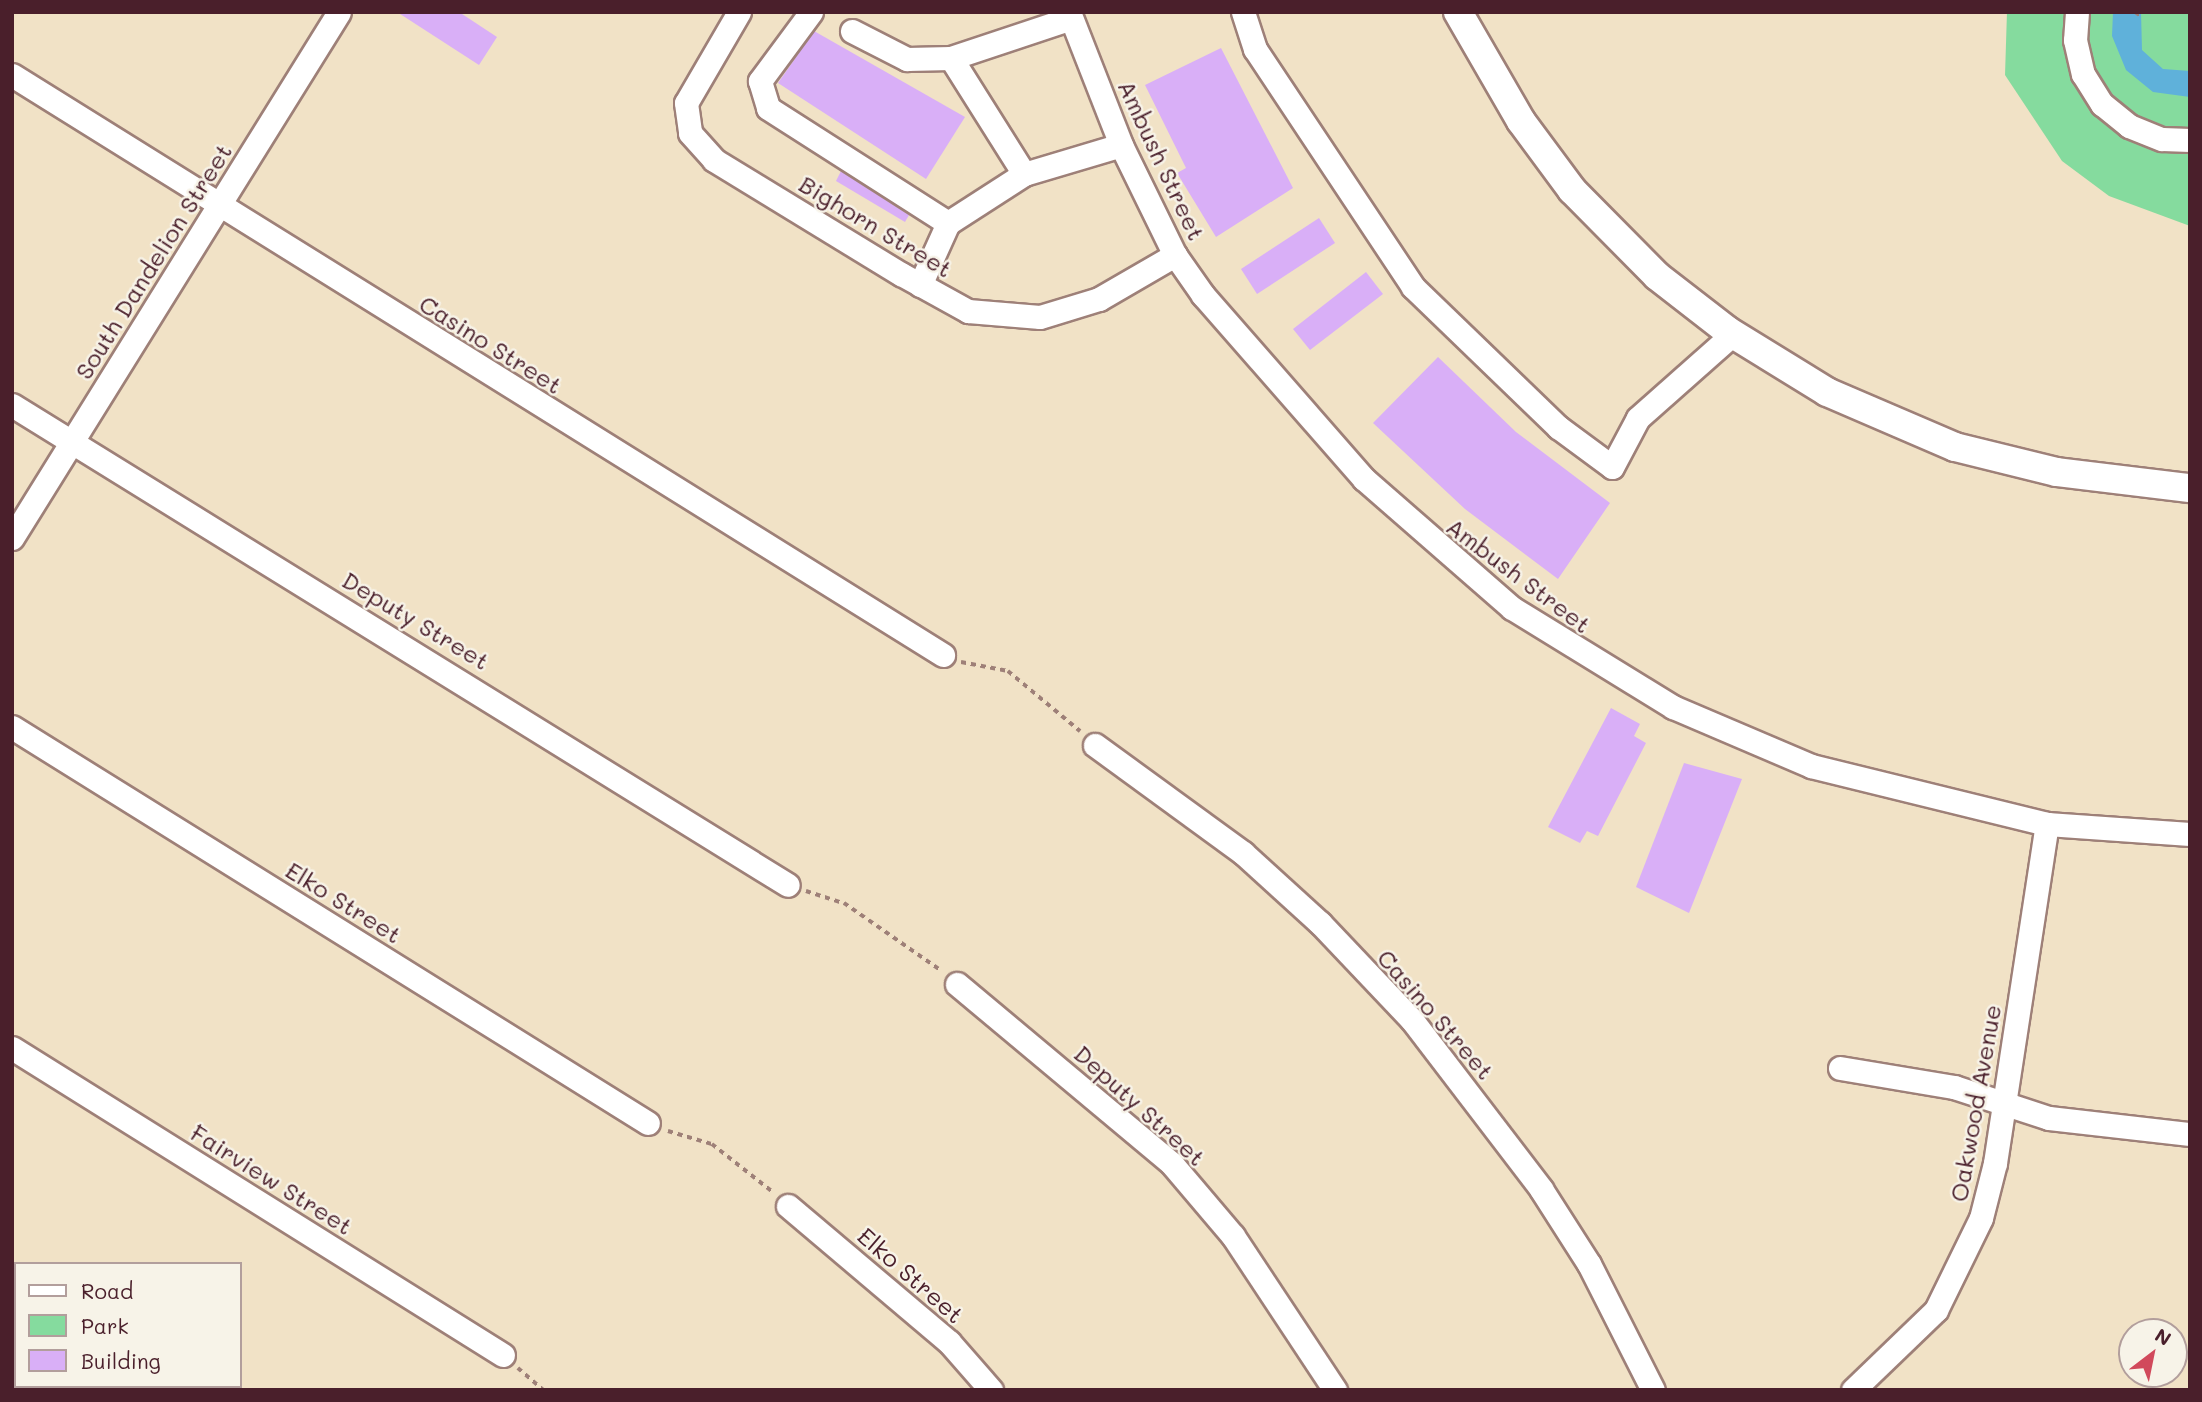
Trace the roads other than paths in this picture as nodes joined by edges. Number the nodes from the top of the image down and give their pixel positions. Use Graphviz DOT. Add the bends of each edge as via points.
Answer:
graph roads {
  1 [pos="340,12"];
  2 [pos="739,12"];
  3 [pos="811,12"];
  4 [pos="1243,12"];
  5 [pos="1458,12"];
  6 [pos="2077,12"];
  7 [pos="1070,15"];
  8 [pos="852,31"];
  9 [pos="951,58"];
  10 [pos="12,75"];
  11 [pos="2190,140"];
  12 [pos="1121,145"];
  13 [pos="1024,174"];
  14 [pos="219,206"];
  15 [pos="948,223"];
  16 [pos="1175,255"];
  17 [pos="920,285"];
  18 [pos="1733,334"];
  19 [pos="12,405"];
  20 [pos="71,442"];
  21 [pos="2190,488"];
  22 [pos="12,538"];
  23 [pos="943,655"];
  24 [pos="12,727"];
  25 [pos="1095,745"];
  26 [pos="2047,824"];
  27 [pos="2190,834"];
  28 [pos="789,885"];
  29 [pos="957,984"];
  30 [pos="12,1048"];
  31 [pos="1840,1068"];
  32 [pos="2006,1103"];
  33 [pos="648,1123"];
  34 [pos="2190,1134"];
  35 [pos="788,1206"];
  36 [pos="503,1355"];
  37 [pos="992,1390"];
  38 [pos="1335,1390"];
  39 [pos="1653,1390"];
  40 [pos="1853,1390"];
  1 -- 14 [label="street, South Dandelion Street"];
  2 -- 17 [label="street, Bighorn Street" via="686,103 690,134 715,160"];
  3 -- 15 [label="street" via="760,81 768,108"];
  4 -- 18 [label="street" via="1255,49 1413,287 1558,426 1612,467 1638,418"];
  5 -- 18 [label="main road" via="1521,121 1572,190 1657,276"];
  6 -- 11 [label="street" via="2075,40 2083,74 2102,104 2129,126 2162,139"];
  7 -- 9 [label="street"];
  7 -- 12 [label="street, Ambush Street"];
  8 -- 9 [label="street" via="907,59"];
  9 -- 13 [label="street"];
  10 -- 14 [label="street, Casino Street"];
  12 -- 13 [label="street"];
  12 -- 16 [label="street, Ambush Street"];
  13 -- 15 [label="street"];
  14 -- 20 [label="street, South Dandelion Street"];
  14 -- 23 [label="street, Casino Street"];
  15 -- 17 [label="street"];
  16 -- 17 [label="street, Bighorn Street" via="1099,299 1040,317 968,311"];
  16 -- 26 [label="street, Ambush Street" via="1364,479 1445,556 1557,640 1748,743 1889,789"];
  18 -- 21 [label="main road" via="1827,392 1955,447 2057,472"];
  19 -- 20 [label="street, Deputy Street"];
  20 -- 22 [label="street, South Dandelion Street"];
  20 -- 28 [label="street, Deputy Street"];
  24 -- 33 [label="street, Elko Street"];
  25 -- 39 [label="street, Casino Street" via="1243,853 1320,923 1412,1020 1541,1189 1589,1264"];
  26 -- 27 [label="street, Ambush Street"];
  26 -- 32 [label="street, Oakwood Avenue"];
  29 -- 38 [label="street, Deputy Street" via="1172,1164 1233,1236"];
  30 -- 36 [label="street, Fairview Street"];
  31 -- 32 [label="street"];
  32 -- 34 [label="street" via="2049,1118"];
  32 -- 40 [label="street, Oakwood Avenue" via="1981,1218 1959,1273 1901,1350"];
  35 -- 37 [label="street, Elko Street" via="928,1323"];
}
